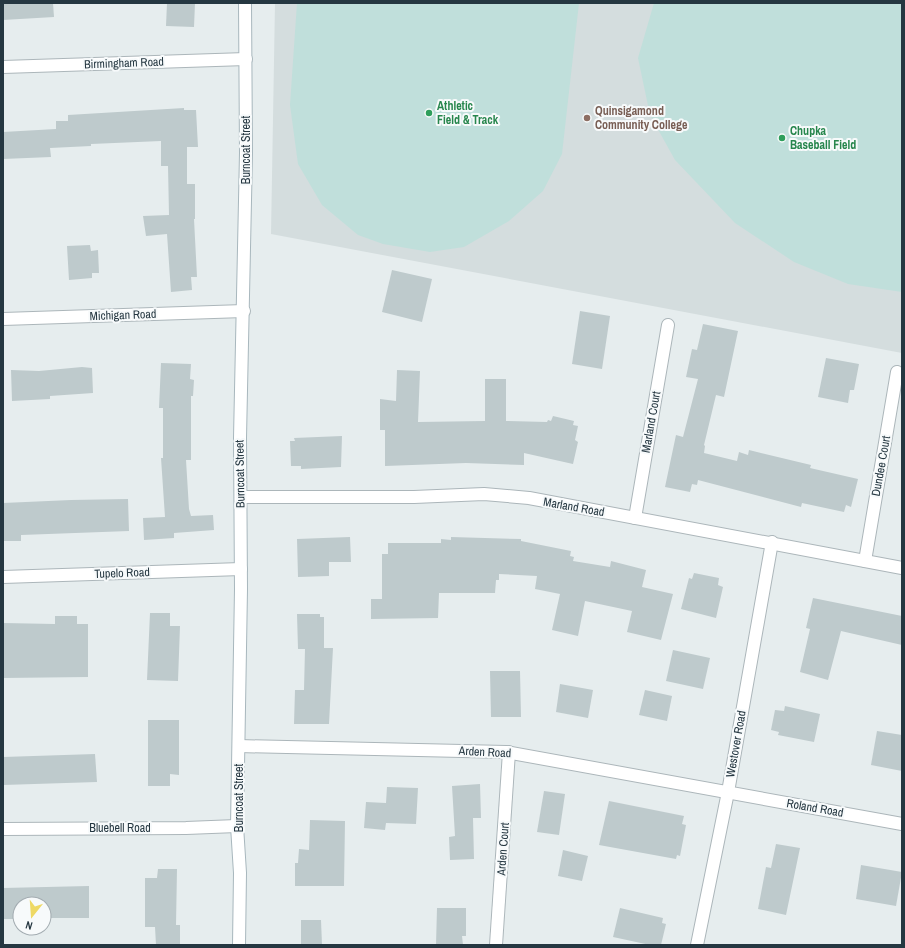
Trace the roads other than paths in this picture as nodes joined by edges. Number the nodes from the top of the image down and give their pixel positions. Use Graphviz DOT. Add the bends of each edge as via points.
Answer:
graph roads {
  1 [pos="245,3"];
  2 [pos="246,59"];
  3 [pos="3,67"];
  4 [pos="244,311"];
  5 [pos="3,319"];
  6 [pos="668,325"];
  7 [pos="898,372"];
  8 [pos="241,496"];
  9 [pos="635,518"];
  10 [pos="772,542"];
  11 [pos="865,561"];
  12 [pos="902,568"];
  13 [pos="241,569"];
  14 [pos="3,577"];
  15 [pos="239,746"];
  16 [pos="509,752"];
  17 [pos="728,792"];
  18 [pos="902,824"];
  19 [pos="238,826"];
  20 [pos="3,829"];
  21 [pos="239,945"];
  22 [pos="496,945"];
  23 [pos="697,945"];
  1 -- 2 [label="street, Burncoat Street"];
  2 -- 3 [label="street, Birmingham Road"];
  2 -- 4 [label="street, Burncoat Street"];
  4 -- 5 [label="street, Michigan Road"];
  4 -- 8 [label="street, Burncoat Street"];
  6 -- 9 [label="street, Marland Court"];
  7 -- 11 [label="street, Dundee Court"];
  8 -- 9 [label="street, Marland Road" via="414,497 484,494 529,498"];
  8 -- 13 [label="street, Burncoat Street"];
  9 -- 10 [label="street, Marland Road"];
  10 -- 11 [label="street, Marland Road"];
  10 -- 17 [label="street, Westover Road"];
  11 -- 12 [label="street, Marland Road"];
  13 -- 14 [label="street, Tupelo Road"];
  13 -- 15 [label="street, Burncoat Street"];
  15 -- 16 [label="street, Arden Road"];
  15 -- 19 [label="street, Burncoat Street"];
  16 -- 17 [label="street, Arden Road"];
  16 -- 22 [label="street, Arden Court"];
  17 -- 18 [label="street, Roland Road"];
  17 -- 23 [label="street, Westover Road"];
  19 -- 20 [label="street, Bluebell Road"];
  19 -- 21 [label="street, Burncoat Street"];
}
